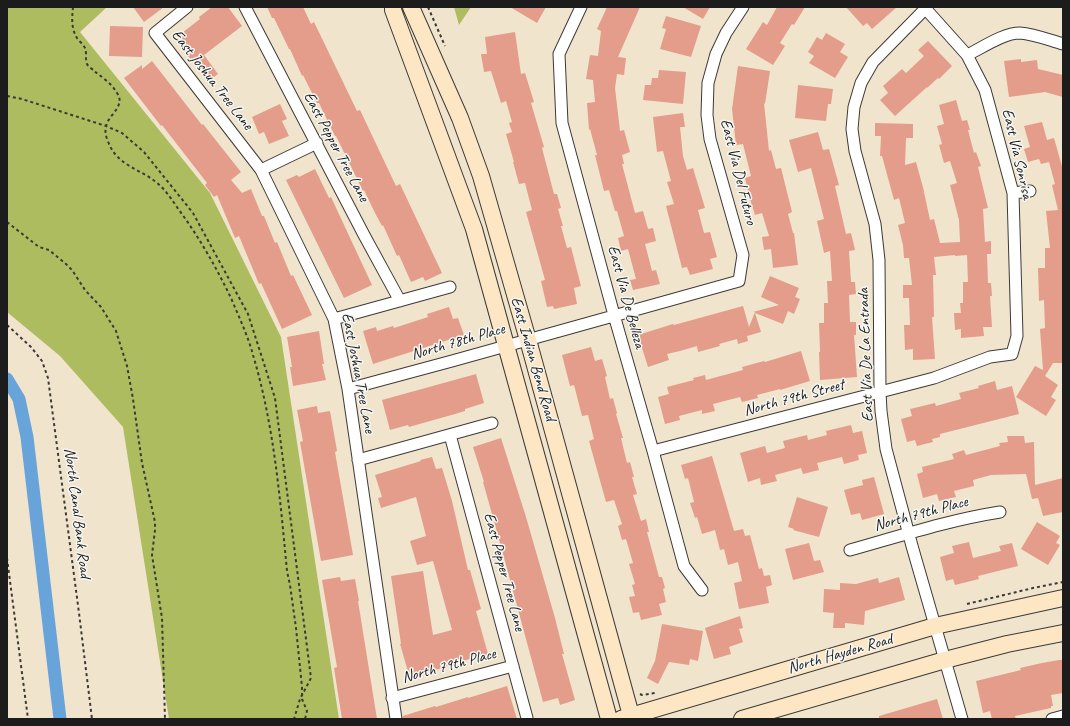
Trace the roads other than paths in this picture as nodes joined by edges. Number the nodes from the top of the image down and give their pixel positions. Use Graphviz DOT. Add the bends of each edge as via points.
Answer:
graph roads {
  1 [pos="186,7"];
  2 [pos="245,7"];
  3 [pos="394,7"];
  4 [pos="411,7"];
  5 [pos="581,7"];
  6 [pos="743,7"];
  7 [pos="925,8"];
  8 [pos="1063,44"];
  9 [pos="967,55"];
  10 [pos="317,143"];
  11 [pos="261,170"];
  12 [pos="1030,191"];
  13 [pos="1013,193"];
  14 [pos="739,281"];
  15 [pos="450,287"];
  16 [pos="400,301"];
  17 [pos="614,315"];
  18 [pos="334,319"];
  19 [pos="528,340"];
  20 [pos="507,346"];
  21 [pos="1012,354"];
  22 [pos="348,389"];
  23 [pos="880,392"];
  24 [pos="492,423"];
  25 [pos="450,434"];
  26 [pos="652,451"];
  27 [pos="358,460"];
  28 [pos="1000,512"];
  29 [pos="909,533"];
  30 [pos="850,550"];
  31 [pos="702,590"];
  32 [pos="1063,598"];
  33 [pos="936,626"];
  34 [pos="1063,633"];
  35 [pos="945,660"];
  36 [pos="513,666"];
  37 [pos="392,698"];
  38 [pos="1063,716"];
  39 [pos="527,718"];
  40 [pos="628,718"];
  41 [pos="396,719"];
  42 [pos="609,719"];
  43 [pos="742,719"];
  44 [pos="962,719"];
  45 [pos="1052,719"];
  1 -- 11 [label="street, East Joshua Tree Lane" via="155,33"];
  2 -- 10 [label="street, East Pepper Tree Lane"];
  3 -- 20 [label="main road, East Indian Bend Road" via="474,229"];
  4 -- 19 [label="main road, East Indian Bend Road" via="460,118 481,176"];
  5 -- 17 [label="street, East Via De Belleza" via="559,54 562,123"];
  6 -- 14 [label="street, East Via Del Futuro" via="716,54 708,83 707,115 710,139 743,255"];
  7 -- 9 [label="street, East Via Sonrisa"];
  7 -- 23 [label="street, East Via De La Entrada" via="873,62 861,84 854,107 852,128 855,151 875,224 879,260"];
  8 -- 9 [label="street" via="1018,33"];
  9 -- 13 [label="street, East Via Sonrisa" via="985,90"];
  10 -- 11 [label="street"];
  10 -- 16 [label="street, East Pepper Tree Lane"];
  11 -- 18 [label="street, East Joshua Tree Lane"];
  12 -- 13 [label="street"];
  13 -- 21 [label="street, East Via Sonrisa" via="1016,336"];
  14 -- 17 [label="street, North 78th Place"];
  15 -- 16 [label="street"];
  16 -- 18 [label="street"];
  17 -- 19 [label="street, North 78th Place"];
  17 -- 26 [label="street, East Via De Belleza"];
  18 -- 22 [label="street, East Joshua Tree Lane"];
  19 -- 20 [label="street, North 78th Place"];
  19 -- 40 [label="main road, East Indian Bend Road"];
  20 -- 22 [label="street, North 78th Place"];
  20 -- 42 [label="main road, East Indian Bend Road"];
  21 -- 23 [label="street, North 79th Street" via="990,357 934,378"];
  22 -- 27 [label="street, East Joshua Tree Lane"];
  23 -- 26 [label="street, North 79th Street"];
  23 -- 29 [label="street, East Via De La Entrada" via="886,449"];
  24 -- 25 [label="street"];
  25 -- 27 [label="street"];
  25 -- 36 [label="street, East Pepper Tree Lane"];
  26 -- 31 [label="street, East Via De Belleza" via="684,566"];
  27 -- 37 [label="street, East Joshua Tree Lane"];
  28 -- 29 [label="street, North 79th Place"];
  29 -- 30 [label="street, North 79th Place"];
  29 -- 33 [label="street, East Via De La Entrada"];
  32 -- 33 [label="main road, North Hayden Road"];
  33 -- 35 [label="street, East Via De La Entrada"];
  33 -- 40 [label="main road, North Hayden Road"];
  34 -- 35 [label="main road"];
  35 -- 43 [label="main road"];
  35 -- 44 [label="street, East Via De La Entrada"];
  36 -- 37 [label="street, North 79th Place"];
  36 -- 39 [label="street, East Pepper Tree Lane"];
  37 -- 41 [label="street, East Joshua Tree Lane"];
  38 -- 45 [label="street"];
}
